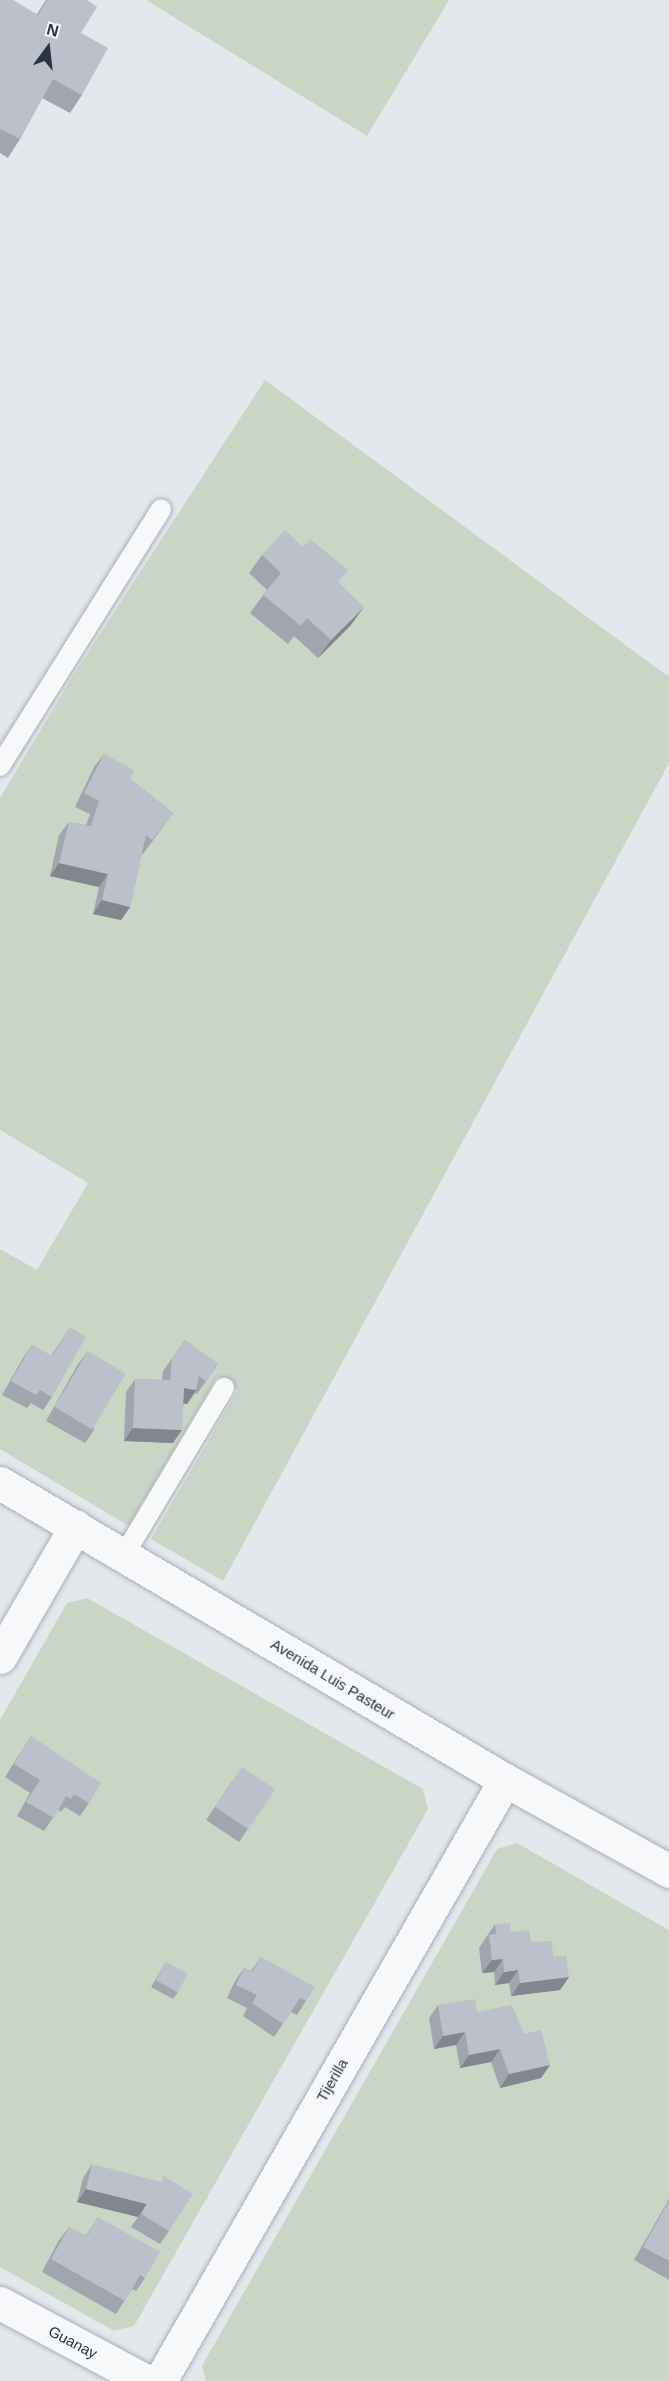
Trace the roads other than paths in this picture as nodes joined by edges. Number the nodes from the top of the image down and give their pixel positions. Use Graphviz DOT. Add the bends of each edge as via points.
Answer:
graph roads {
  1 [pos="161,509"];
  2 [pos="0,766"];
  3 [pos="224,1388"];
  4 [pos="0,1483"];
  5 [pos="76,1526"];
  6 [pos="124,1555"];
  7 [pos="0,1657"];
  8 [pos="505,1780"];
  9 [pos="669,1871"];
  10 [pos="0,2303"];
  11 [pos="146,2381"];
  12 [pos="160,2381"];
  1 -- 2 [label="lane"];
  3 -- 6 [label="lane"];
  4 -- 5 [label="street, Avenida Luis Pasteur"];
  5 -- 6 [label="street, Avenida Luis Pasteur"];
  5 -- 7 [label="street"];
  6 -- 8 [label="street, Avenida Luis Pasteur"];
  8 -- 9 [label="street, Avenida Luis Pasteur"];
  8 -- 12 [label="street, Tijerilla"];
  10 -- 11 [label="street, Guanay"];
}
